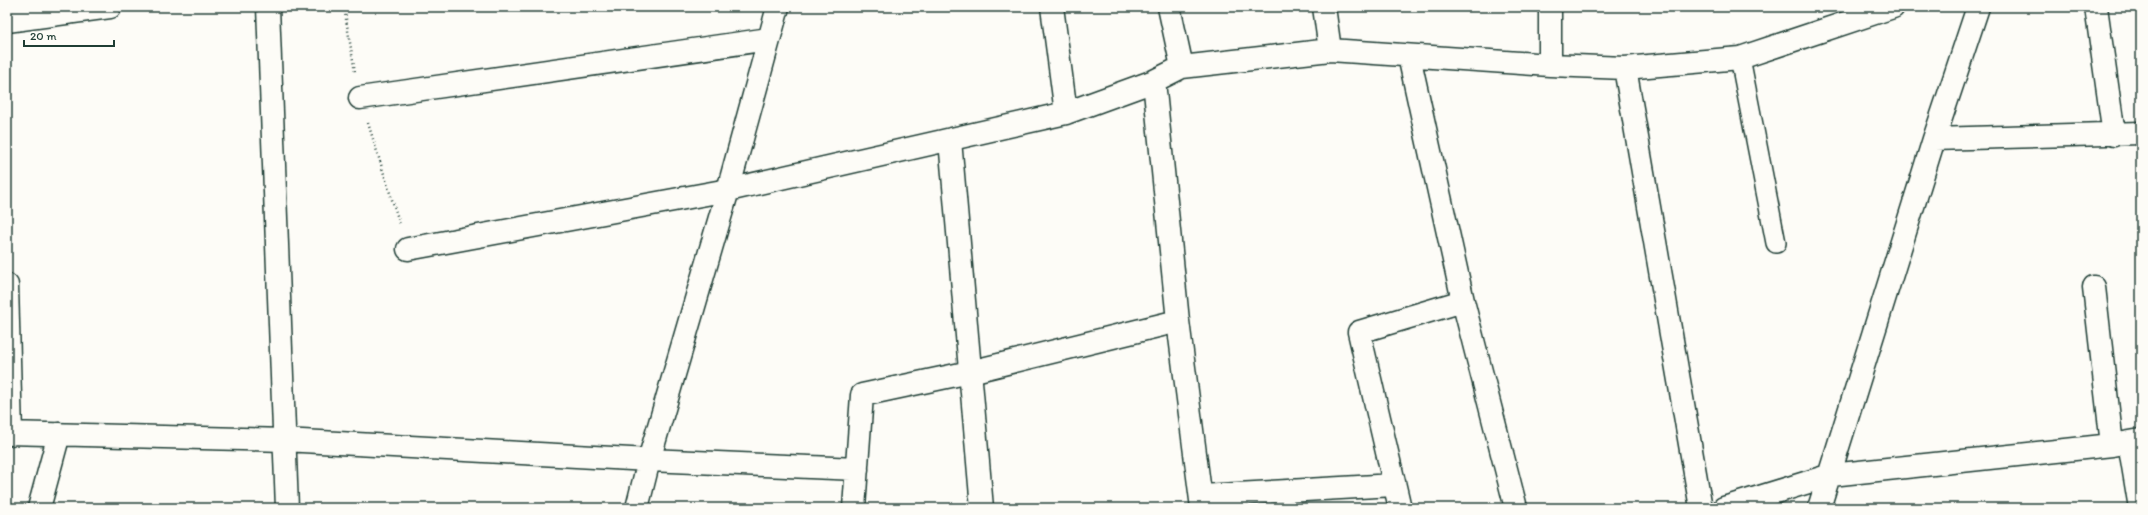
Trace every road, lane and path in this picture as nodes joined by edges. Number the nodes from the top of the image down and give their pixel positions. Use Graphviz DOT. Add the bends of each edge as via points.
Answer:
graph roads {
  1 [pos="110,7"];
  2 [pos="268,7"];
  3 [pos="344,7"];
  4 [pos="778,7"];
  5 [pos="1052,7"];
  6 [pos="1169,7"];
  7 [pos="1324,7"];
  8 [pos="1550,7"];
  9 [pos="1893,7"];
  10 [pos="1978,7"];
  11 [pos="2096,7"];
  12 [pos="7,20"];
  13 [pos="769,39"];
  14 [pos="1330,50"];
  15 [pos="1409,56"];
  16 [pos="1740,58"];
  17 [pos="1550,65"];
  18 [pos="1182,67"];
  19 [pos="1625,68"];
  20 [pos="1154,81"];
  21 [pos="360,98"];
  22 [pos="1066,113"];
  23 [pos="2141,133"];
  24 [pos="2114,135"];
  25 [pos="1934,139"];
  26 [pos="950,140"];
  27 [pos="728,190"];
  28 [pos="1776,243"];
  29 [pos="408,249"];
  30 [pos="7,285"];
  31 [pos="2094,287"];
  32 [pos="1463,301"];
  33 [pos="1178,321"];
  34 [pos="970,372"];
  35 [pos="9,434"];
  36 [pos="59,434"];
  37 [pos="284,440"];
  38 [pos="2127,443"];
  39 [pos="649,460"];
  40 [pos="857,469"];
  41 [pos="1831,475"];
  42 [pos="1394,485"];
  43 [pos="1201,502"];
  44 [pos="39,508"];
  45 [pos="287,508"];
  46 [pos="637,508"];
  47 [pos="854,508"];
  48 [pos="982,508"];
  49 [pos="1400,508"];
  50 [pos="1516,508"];
  51 [pos="1701,508"];
  52 [pos="1724,508"];
  53 [pos="1819,508"];
  54 [pos="2140,508"];
  1 -- 12 [label="street"];
  2 -- 37 [label="street"];
  3 -- 21 [label="path"];
  4 -- 13 [label="street"];
  5 -- 22 [label="street"];
  6 -- 18 [label="street"];
  7 -- 14 [label="street"];
  8 -- 17 [label="street"];
  9 -- 16 [label="street"];
  10 -- 25 [label="street"];
  11 -- 24 [label="street"];
  13 -- 21 [label="street"];
  13 -- 27 [label="street"];
  14 -- 15 [label="street"];
  14 -- 18 [label="street"];
  15 -- 17 [label="street"];
  15 -- 32 [label="street"];
  16 -- 19 [label="street"];
  16 -- 28 [label="street"];
  17 -- 19 [label="street"];
  18 -- 20 [label="street"];
  19 -- 51 [label="street"];
  20 -- 22 [label="street"];
  20 -- 33 [label="street"];
  21 -- 29 [label="path"];
  22 -- 26 [label="street"];
  23 -- 24 [label="street"];
  24 -- 25 [label="street"];
  25 -- 41 [label="street"];
  26 -- 27 [label="street"];
  26 -- 34 [label="street"];
  27 -- 29 [label="street"];
  27 -- 39 [label="street"];
  30 -- 35 [label="street"];
  31 -- 38 [label="street"];
  32 -- 42 [label="street" via="1359,332"];
  32 -- 50 [label="street"];
  33 -- 34 [label="street"];
  33 -- 43 [label="street"];
  34 -- 40 [label="street" via="862,395"];
  34 -- 48 [label="street"];
  35 -- 36 [label="street"];
  36 -- 37 [label="street"];
  36 -- 44 [label="street"];
  37 -- 39 [label="street"];
  37 -- 45 [label="street"];
  38 -- 41 [label="street"];
  38 -- 54 [label="street"];
  39 -- 40 [label="street"];
  39 -- 46 [label="street"];
  40 -- 47 [label="street"];
  41 -- 52 [label="street"];
  41 -- 53 [label="street"];
  42 -- 43 [label="street"];
  42 -- 49 [label="street"];
}
